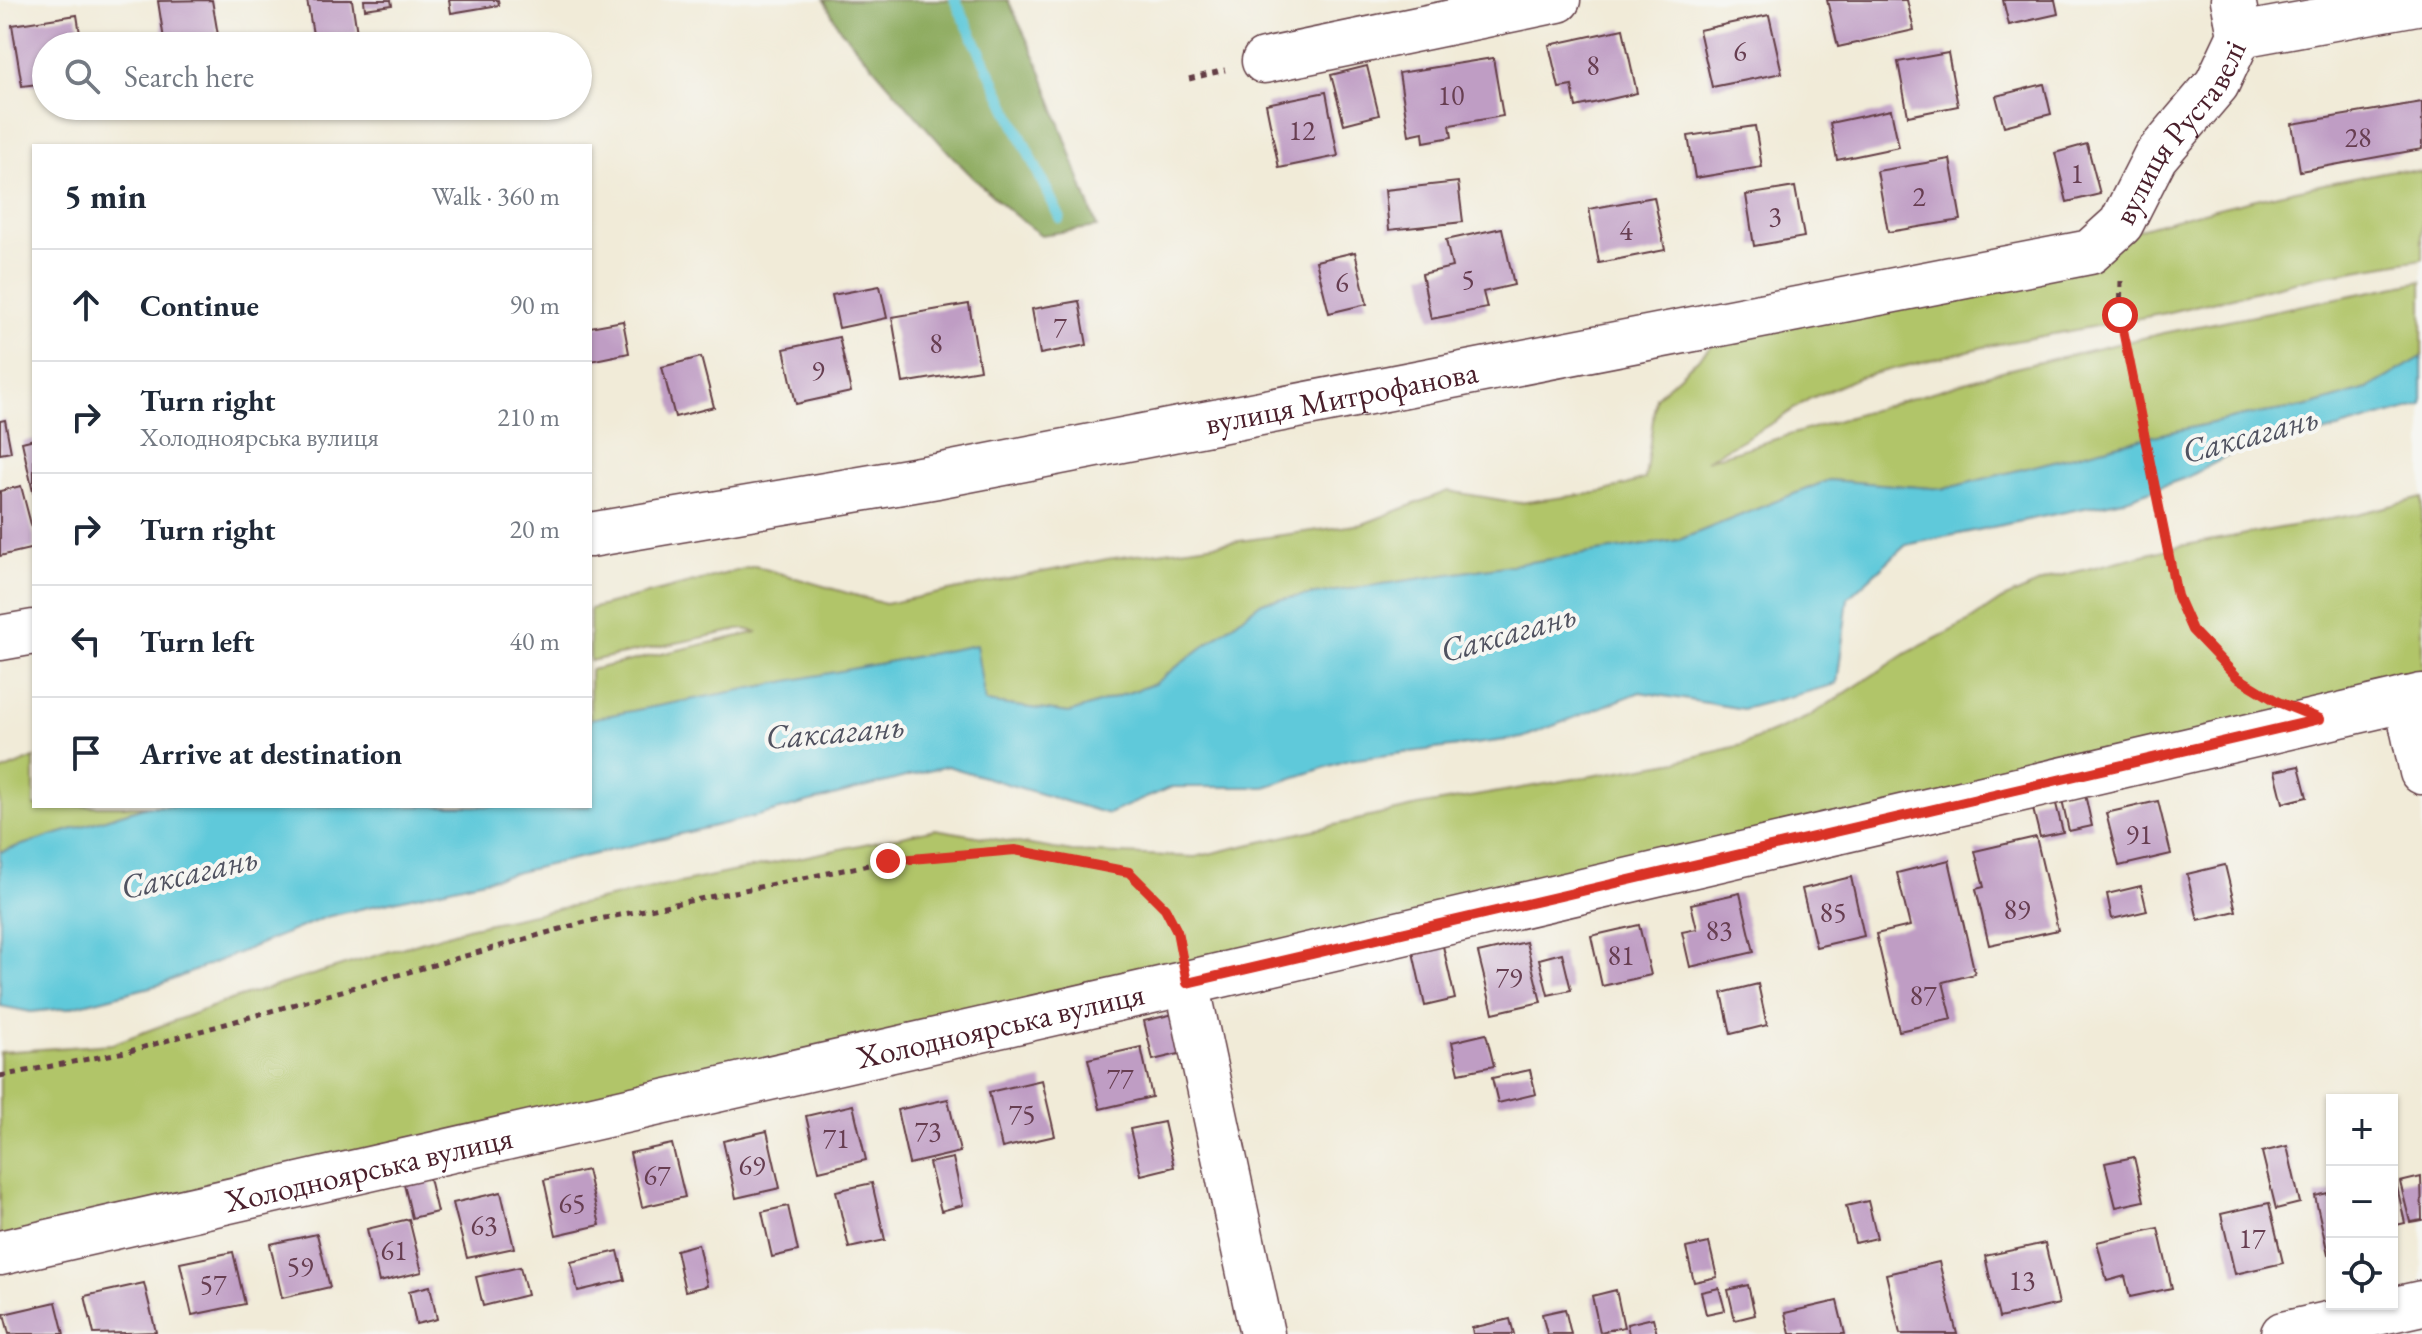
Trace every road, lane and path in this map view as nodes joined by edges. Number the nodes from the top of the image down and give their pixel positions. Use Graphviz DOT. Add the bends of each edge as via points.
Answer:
graph roads {
  1 [pos="1558,0"];
  2 [pos="2422,2"];
  3 [pos="2237,17"];
  4 [pos="1264,61"];
  5 [pos="2090,252"];
  6 [pos="2120,315"];
  7 [pos="592,535"];
  8 [pos="32,632"];
  9 [pos="0,638"];
  10 [pos="2414,697"];
  11 [pos="2320,719"];
  12 [pos="2422,772"];
  13 [pos="1187,983"];
  14 [pos="0,1076"];
  15 [pos="0,1253"];
  16 [pos="2422,1303"];
  17 [pos="1262,1334"];
  18 [pos="2283,1334"];
  1 -- 4 [label="street"];
  2 -- 3 [label="street"];
  3 -- 5 [label="street, вулиця Руставелі" via="2217,84 2155,157 2121,224"];
  5 -- 7 [label="street, вулиця Митрофанова" via="937,476"];
  6 -- 11 [label="path" via="2177,596 2192,630 2237,677"];
  8 -- 9 [label="street"];
  10 -- 11 [label="street, Холодноярська вулиця"];
  10 -- 12 [label="street"];
  11 -- 13 [label="street, Холодноярська вулиця"];
  13 -- 14 [label="path" via="1177,931 1165,908 1129,872 1015,850 888,861 585,922 130,1051"];
  13 -- 15 [label="street, Холодноярська вулиця"];
  13 -- 17 [label="street"];
  16 -- 18 [label="street"];
}
